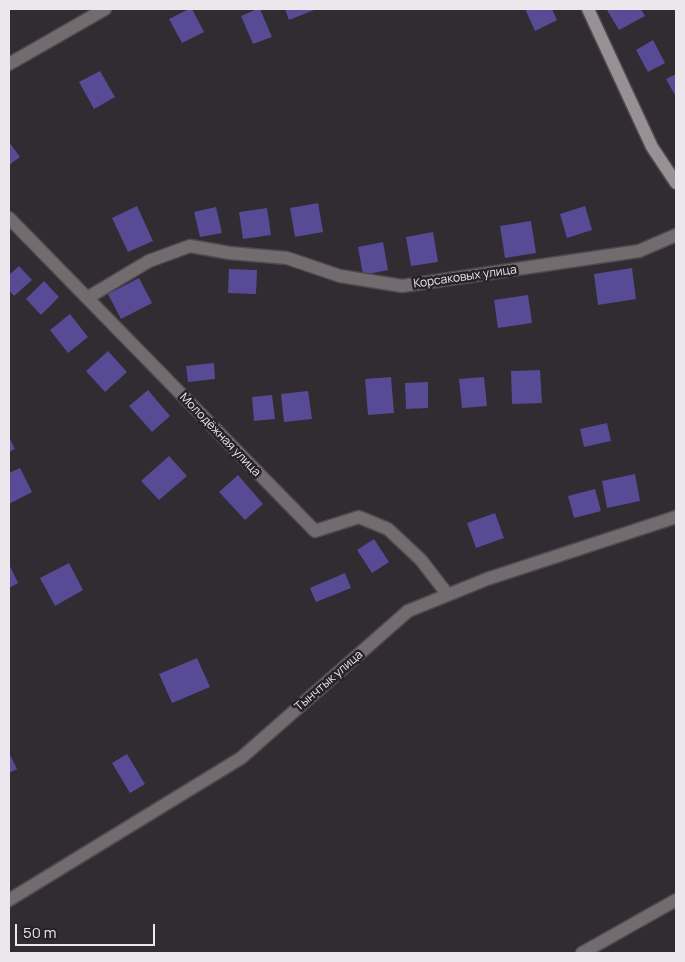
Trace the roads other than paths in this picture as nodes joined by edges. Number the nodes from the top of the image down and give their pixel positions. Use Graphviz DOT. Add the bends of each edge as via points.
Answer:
graph roads {
  1 [pos="105,9"];
  2 [pos="588,9"];
  3 [pos="9,64"];
  4 [pos="676,183"];
  5 [pos="9,218"];
  6 [pos="676,235"];
  7 [pos="87,298"];
  8 [pos="676,517"];
  9 [pos="448,595"];
  10 [pos="9,900"];
  11 [pos="676,900"];
  12 [pos="582,953"];
  1 -- 3 [label="street"];
  2 -- 4 [label="street" via="652,147"];
  5 -- 7 [label="street, Молодёжная улица"];
  6 -- 7 [label="street, Корсаковых улица" via="640,250 402,286 340,276 287,258 190,246 149,261"];
  7 -- 9 [label="street, Молодёжная улица" via="315,531 359,517 388,529 421,560"];
  8 -- 9 [label="street, Тынчтык улица" via="487,579"];
  9 -- 10 [label="street, Тынчтык улица" via="408,611 241,758"];
  11 -- 12 [label="street"];
}
